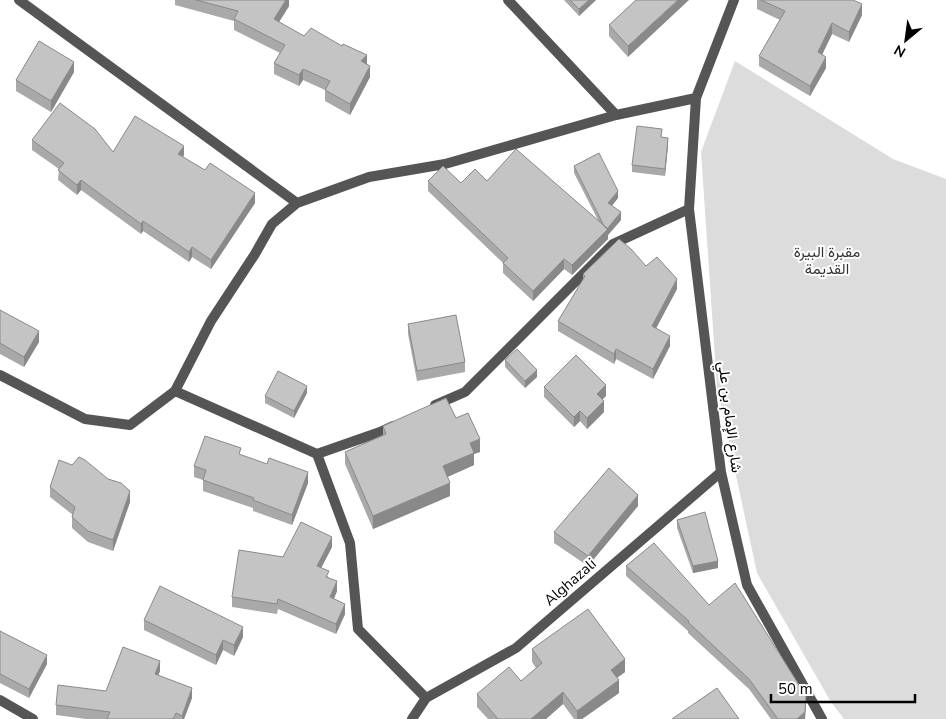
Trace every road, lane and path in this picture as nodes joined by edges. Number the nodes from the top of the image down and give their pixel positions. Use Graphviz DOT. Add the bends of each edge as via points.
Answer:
graph roads {
  1 [pos="19,0"];
  2 [pos="508,0"];
  3 [pos="734,0"];
  4 [pos="696,98"];
  5 [pos="616,114"];
  6 [pos="297,203"];
  7 [pos="689,208"];
  8 [pos="0,375"];
  9 [pos="175,391"];
  10 [pos="422,412"];
  11 [pos="406,420"];
  12 [pos="317,454"];
  13 [pos="721,472"];
  14 [pos="426,698"];
  15 [pos="0,700"];
  16 [pos="33,719"];
  17 [pos="412,719"];
  18 [pos="822,719"];
  1 -- 6 [label="street"];
  2 -- 5 [label="street"];
  3 -- 4 [label="street, شارع الإمام بن علي"];
  4 -- 5 [label="street"];
  4 -- 7 [label="street, شارع الإمام بن علي"];
  5 -- 6 [label="street" via="445,164 369,177"];
  6 -- 9 [label="street" via="272,224 211,321"];
  7 -- 10 [label="street" via="613,244 465,392"];
  7 -- 13 [label="street, شارع الإمام بن علي"];
  8 -- 9 [label="street" via="85,419 130,425"];
  9 -- 12 [label="street"];
  11 -- 12 [label="street"];
  12 -- 14 [label="street" via="350,543 358,629"];
  13 -- 14 [label="street, Alghazali" via="516,648"];
  13 -- 18 [label="street, شارع الإمام بن علي" via="747,585"];
  14 -- 17 [label="street"];
  15 -- 16 [label="street"];
}
